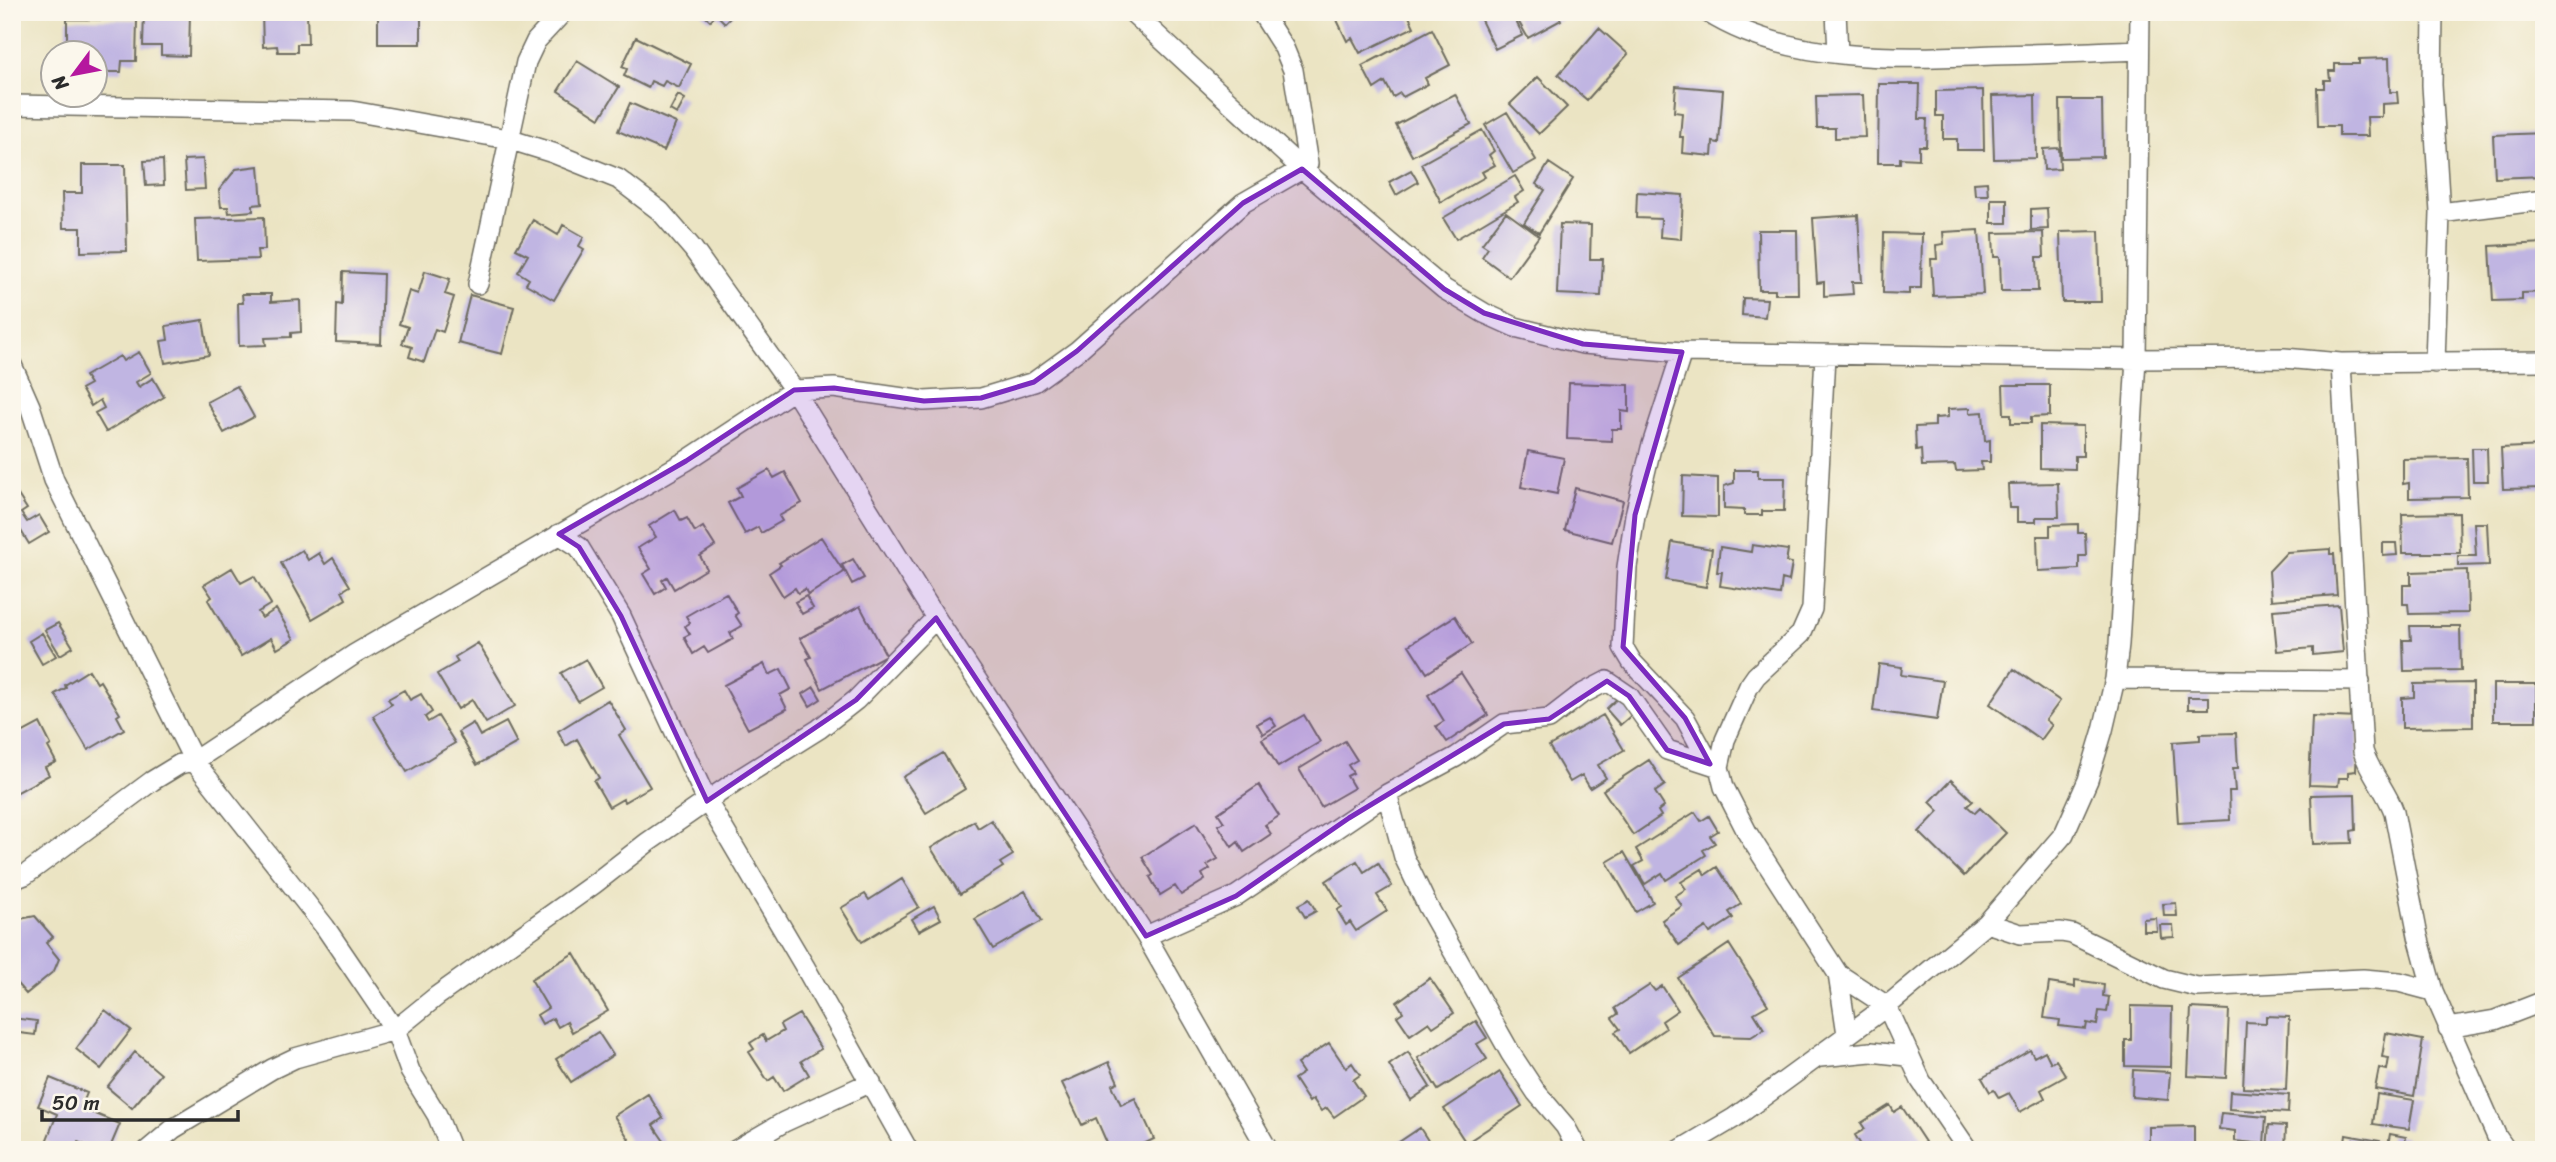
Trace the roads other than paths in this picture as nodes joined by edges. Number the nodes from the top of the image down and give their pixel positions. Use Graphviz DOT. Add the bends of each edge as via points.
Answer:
graph roads {
  1 [pos="563,12"];
  2 [pos="1132,12"];
  3 [pos="1261,12"];
  4 [pos="1707,12"];
  5 [pos="1836,12"];
  6 [pos="2140,12"];
  7 [pos="2433,12"];
  8 [pos="2139,50"];
  9 [pos="1838,52"];
  10 [pos="12,105"];
  11 [pos="509,139"];
  12 [pos="1305,166"];
  13 [pos="2544,200"];
  14 [pos="2440,213"];
  15 [pos="478,284"];
  16 [pos="1682,352"];
  17 [pos="1825,355"];
  18 [pos="2137,359"];
  19 [pos="2544,361"];
  20 [pos="2341,363"];
  21 [pos="2435,363"];
  22 [pos="12,365"];
  23 [pos="794,390"];
  24 [pos="559,534"];
  25 [pos="936,618"];
  26 [pos="2115,679"];
  27 [pos="2360,681"];
  28 [pos="194,761"];
  29 [pos="1715,765"];
  30 [pos="1387,794"];
  31 [pos="707,801"];
  32 [pos="12,880"];
  33 [pos="1987,923"];
  34 [pos="1146,936"];
  35 [pos="1838,974"];
  36 [pos="2432,991"];
  37 [pos="2544,1001"];
  38 [pos="1887,1006"];
  39 [pos="2448,1028"];
  40 [pos="395,1030"];
  41 [pos="1847,1034"];
  42 [pos="1907,1056"];
  43 [pos="1820,1057"];
  44 [pos="871,1082"];
  45 [pos="148,1150"];
  46 [pos="451,1150"];
  47 [pos="736,1150"];
  48 [pos="908,1150"];
  49 [pos="1268,1150"];
  50 [pos="1578,1150"];
  51 [pos="1680,1150"];
  52 [pos="1968,1150"];
  53 [pos="2506,1150"];
  1 -- 11 [label="street" via="536,41 526,62"];
  2 -- 12 [label="street"];
  3 -- 12 [label="street" via="1293,70"];
  4 -- 9 [label="street" via="1759,37"];
  5 -- 9 [label="street"];
  6 -- 8 [label="street"];
  7 -- 14 [label="street" via="2432,85"];
  8 -- 9 [label="street" via="1905,58"];
  8 -- 18 [label="street"];
  10 -- 11 [label="street" via="352,111"];
  11 -- 15 [label="street"];
  11 -- 23 [label="street" via="618,179 660,211 694,249"];
  12 -- 16 [label="street" via="1444,289 1483,313 1515,327 1583,344"];
  12 -- 23 [label="street" via="1242,203 1077,351 1034,382 981,398 924,401 834,388"];
  13 -- 14 [label="street"];
  14 -- 21 [label="street"];
  16 -- 17 [label="street"];
  16 -- 29 [label="street" via="1635,515 1623,647 1685,718"];
  17 -- 18 [label="street"];
  17 -- 29 [label="street" via="1812,609 1801,634 1749,686"];
  18 -- 20 [label="street" via="2284,358"];
  18 -- 26 [label="street"];
  19 -- 21 [label="street"];
  20 -- 21 [label="street"];
  20 -- 27 [label="street"];
  22 -- 28 [label="street" via="54,480"];
  23 -- 24 [label="street" via="686,461"];
  23 -- 25 [label="street"];
  24 -- 28 [label="street" via="355,654"];
  24 -- 31 [label="street" via="579,547 621,616"];
  25 -- 31 [label="street" via="856,700"];
  25 -- 34 [label="street"];
  26 -- 27 [label="street"];
  26 -- 33 [label="street" via="2088,780 2064,834"];
  27 -- 36 [label="street" via="2363,751 2394,812"];
  28 -- 32 [label="street" via="152,781"];
  28 -- 40 [label="street" via="325,927"];
  29 -- 30 [label="street" via="1667,750 1629,696 1606,681 1549,719 1504,724 1456,757"];
  29 -- 35 [label="street" via="1748,834"];
  30 -- 34 [label="street" via="1236,896"];
  30 -- 50 [label="street" via="1404,857 1427,905 1511,1054"];
  31 -- 40 [label="street"];
  31 -- 44 [label="street"];
  33 -- 36 [label="street" via="2020,934 2072,934 2164,979 2197,988 2363,979"];
  33 -- 38 [label="street"];
  34 -- 49 [label="street"];
  35 -- 38 [label="street"];
  35 -- 41 [label="street"];
  36 -- 39 [label="street"];
  37 -- 39 [label="street" via="2495,1020"];
  38 -- 41 [label="street"];
  38 -- 42 [label="street"];
  39 -- 53 [label="street"];
  40 -- 45 [label="street" via="295,1058 272,1069 173,1129"];
  40 -- 46 [label="street" via="410,1071 437,1115"];
  41 -- 43 [label="street"];
  42 -- 43 [label="street" via="1871,1052"];
  42 -- 52 [label="street"];
  43 -- 51 [label="street"];
  44 -- 47 [label="street"];
  44 -- 48 [label="street"];
}
